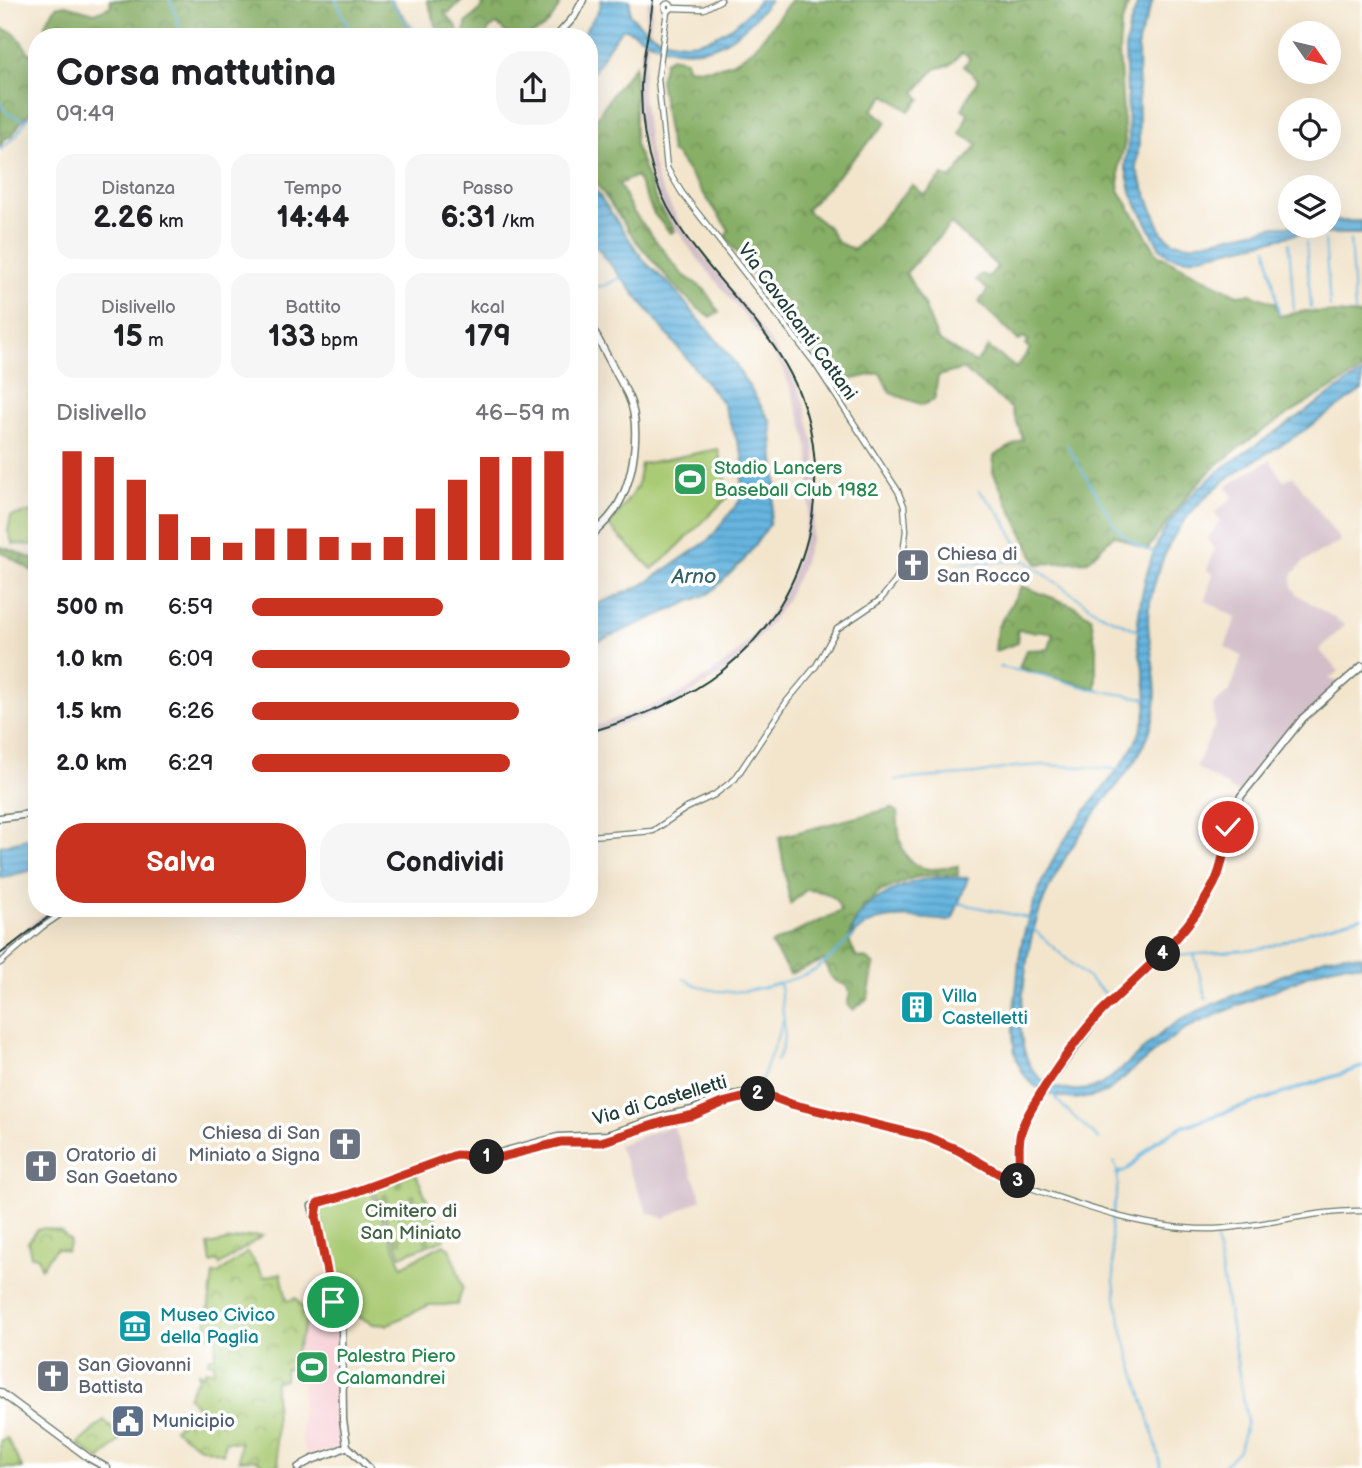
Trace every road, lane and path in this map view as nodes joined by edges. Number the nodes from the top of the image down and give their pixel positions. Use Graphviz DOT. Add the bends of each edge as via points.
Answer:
graph roads {
  1 [pos="583,0"];
  2 [pos="722,0"];
  3 [pos="566,28"];
  4 [pos="598,340"];
  5 [pos="598,529"];
  6 [pos="1362,666"];
  7 [pos="28,814"];
  8 [pos="0,818"];
  9 [pos="598,835"];
  10 [pos="56,917"];
  11 [pos="0,963"];
  12 [pos="1017,1184"];
  13 [pos="1362,1211"];
  14 [pos="0,1392"];
  15 [pos="350,1449"];
  16 [pos="107,1468"];
  17 [pos="298,1468"];
  18 [pos="369,1468"];
  1 -- 3 [label="main road"];
  2 -- 9 [label="street, Via Cavalcanti Cattani" via="704,9 670,9 664,27 658,79 667,168 814,362 898,491 904,506 905,547 895,582 880,600 837,629 735,779 653,831"];
  4 -- 5 [label="main road" via="633,408 636,425 624,492"];
  6 -- 12 [label="main road" via="1303,718 1241,796 1231,816 1215,883 1196,914 1151,966 1103,1010 1040,1096 1018,1139"];
  7 -- 8 [label="main road"];
  10 -- 11 [label="street"];
  12 -- 13 [label="street" via="1118,1217 1212,1229"];
  12 -- 15 [label="main road, Via di Castelletti" via="927,1137 752,1092 607,1135 558,1137 484,1157 456,1155 315,1204 329,1292 342,1327 343,1420"];
  14 -- 16 [label="main road"];
  15 -- 17 [label="main road" via="310,1459"];
  15 -- 18 [label="main road"];
}
